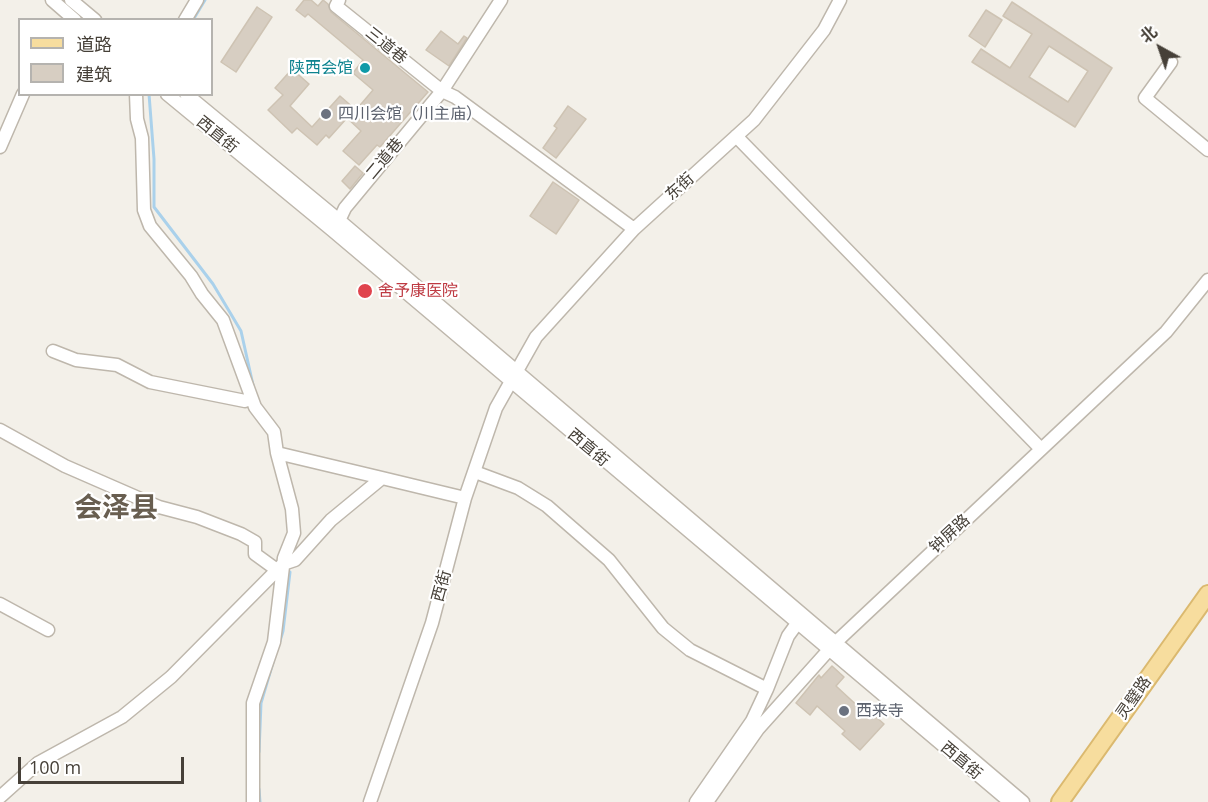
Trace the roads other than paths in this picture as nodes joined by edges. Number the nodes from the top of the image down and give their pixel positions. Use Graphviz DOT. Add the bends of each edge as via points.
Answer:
graph roads {
  1 [pos="51,0"];
  2 [pos="197,0"];
  3 [pos="339,0"];
  4 [pos="501,0"];
  5 [pos="840,0"];
  6 [pos="72,9"];
  7 [pos="91,18"];
  8 [pos="186,18"];
  9 [pos="1172,62"];
  10 [pos="442,91"];
  11 [pos="22,96"];
  12 [pos="136,96"];
  13 [pos="170,96"];
  14 [pos="188,96"];
  15 [pos="736,136"];
  16 [pos="0,147"];
  17 [pos="1208,150"];
  18 [pos="336,225"];
  19 [pos="634,229"];
  20 [pos="1208,280"];
  21 [pos="53,351"];
  22 [pos="514,377"];
  23 [pos="251,398"];
  24 [pos="0,430"];
  25 [pos="1041,449"];
  26 [pos="277,453"];
  27 [pos="475,472"];
  28 [pos="382,478"];
  29 [pos="465,498"];
  30 [pos="280,567"];
  31 [pos="1208,594"];
  32 [pos="0,604"];
  33 [pos="800,619"];
  34 [pos="48,630"];
  35 [pos="832,647"];
  36 [pos="767,690"];
  37 [pos="0,797"];
  38 [pos="252,802"];
  39 [pos="370,802"];
  40 [pos="696,802"];
  41 [pos="708,802"];
  42 [pos="1010,802"];
  43 [pos="1023,802"];
  44 [pos="1060,802"];
  1 -- 6 [label="street"];
  2 -- 8 [label="street"];
  3 -- 10 [label="street, 三道巷" via="336,6"];
  4 -- 10 [label="street, 二道巷"];
  5 -- 15 [label="street, 东街" via="824,30 754,120"];
  6 -- 7 [label="street"];
  9 -- 17 [label="street" via="1145,98"];
  10 -- 18 [label="street, 二道巷" via="345,208"];
  10 -- 19 [label="street"];
  11 -- 16 [label="street"];
  12 -- 23 [label="street" via="144,210 150,226 223,320"];
  13 -- 18 [label="street, 西直街"];
  14 -- 18 [label="street, 西直街"];
  15 -- 19 [label="street, 东街"];
  15 -- 25 [label="street"];
  18 -- 22 [label="street, 西直街"];
  19 -- 22 [label="street, 东街" via="536,337"];
  20 -- 25 [label="street, 钟屏路" via="1166,332"];
  21 -- 23 [label="street" via="76,360 117,365 150,382 245,401"];
  22 -- 27 [label="street, 西街" via="496,408"];
  22 -- 33 [label="street, 西直街"];
  23 -- 26 [label="street" via="274,432"];
  24 -- 30 [label="street" via="65,466 159,507 241,534 255,542 255,554"];
  25 -- 35 [label="street, 钟屏路"];
  26 -- 28 [label="street"];
  26 -- 30 [label="street" via="292,509 294,533"];
  27 -- 29 [label="street, 西街"];
  27 -- 36 [label="street" via="518,488 547,506 609,560 663,628 690,650"];
  28 -- 29 [label="street"];
  28 -- 30 [label="street" via="332,520 294,560"];
  29 -- 39 [label="street, 西街" via="432,622"];
  30 -- 37 [label="street" via="171,677 122,717 38,763"];
  30 -- 38 [label="street" via="274,642 253,704"];
  31 -- 44 [label="main road, 灵璧路"];
  32 -- 34 [label="street"];
  33 -- 35 [label="street, 西直街"];
  33 -- 36 [label="street" via="788,636"];
  35 -- 41 [label="street, 钟屏路" via="758,729"];
  35 -- 42 [label="street, 西直街"];
  35 -- 43 [label="street, 西直街"];
  36 -- 40 [label="street" via="752,721"];
}
